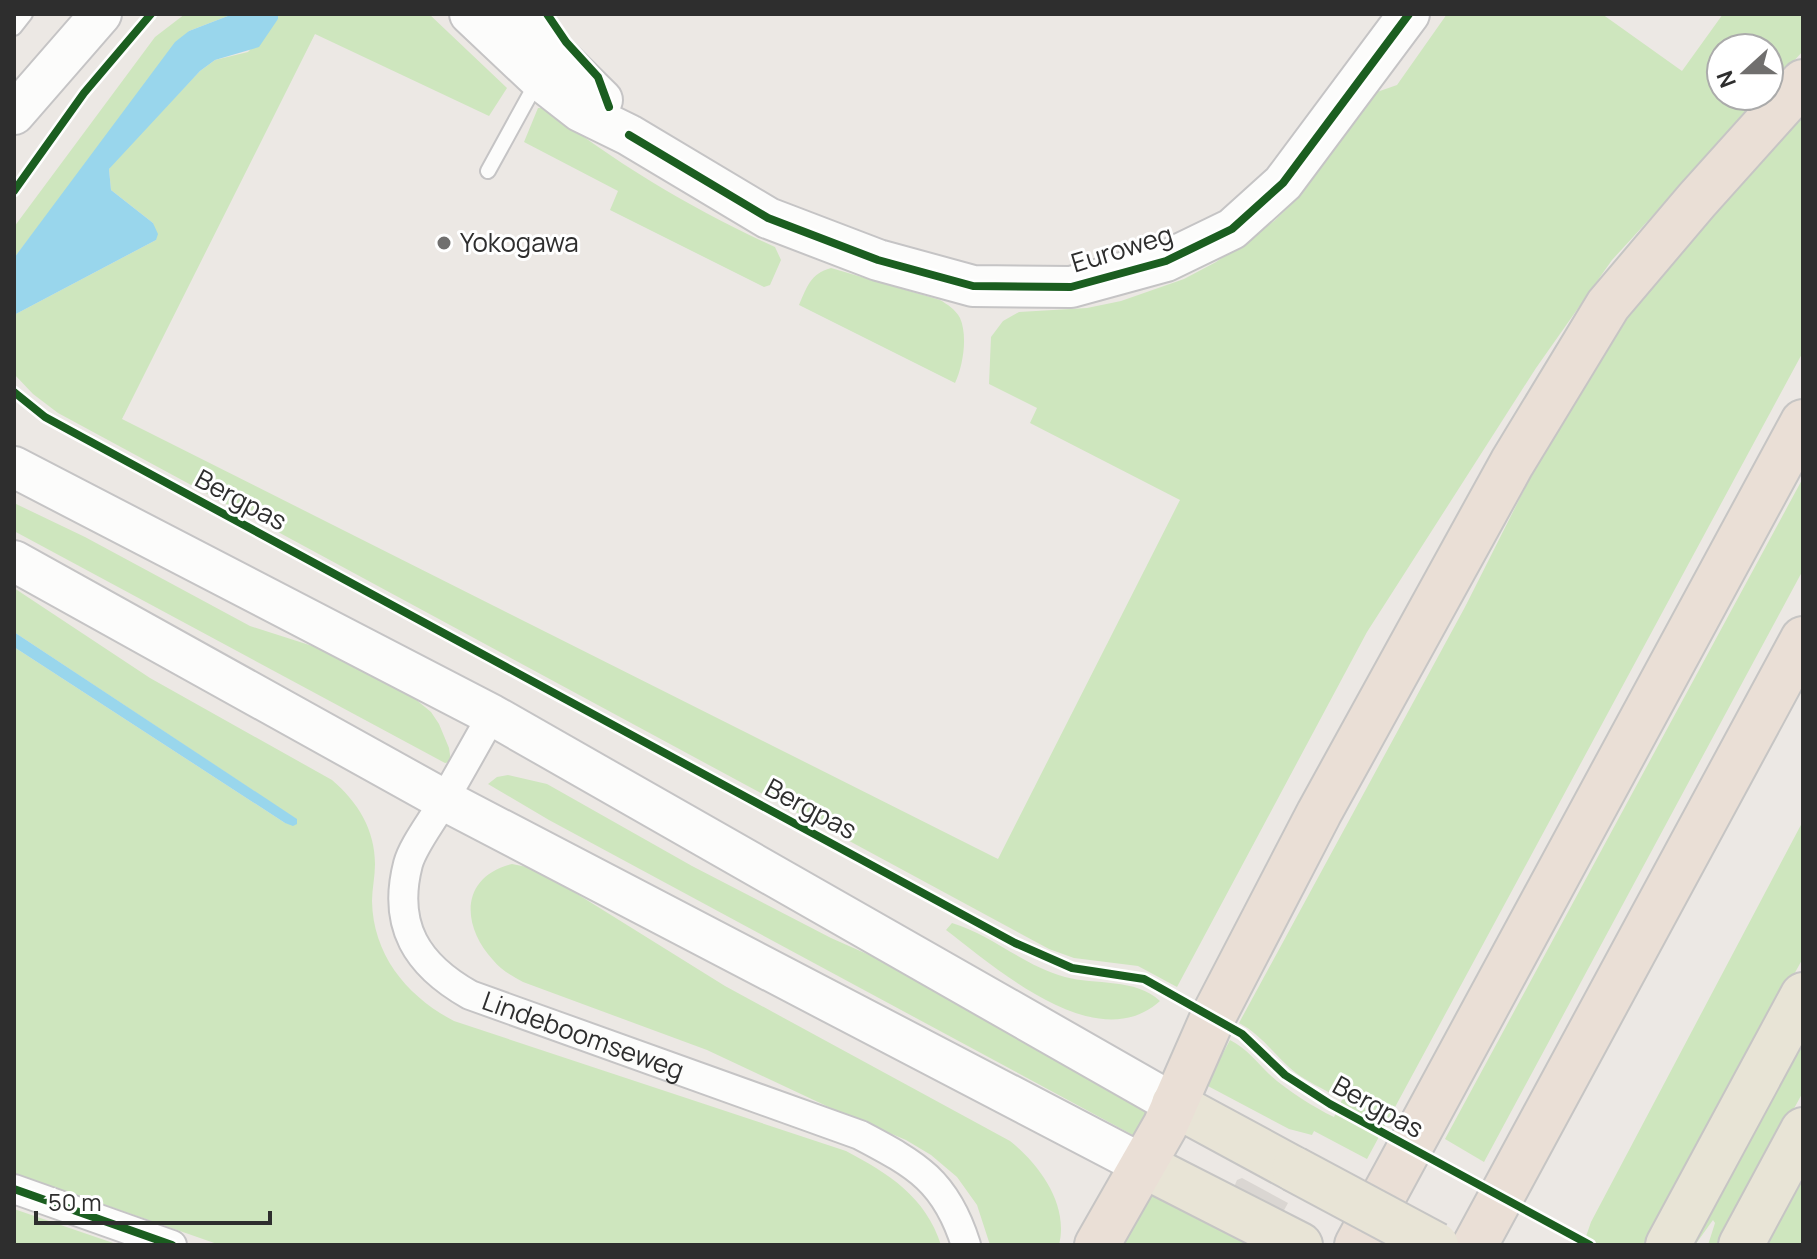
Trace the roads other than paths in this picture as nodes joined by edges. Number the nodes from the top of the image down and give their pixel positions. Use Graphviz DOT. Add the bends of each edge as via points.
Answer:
graph roads {
  1 [pos="25,14"];
  2 [pos="101,14"];
  3 [pos="470,14"];
  4 [pos="515,14"];
  5 [pos="1409,14"];
  6 [pos="14,28"];
  7 [pos="554,58"];
  8 [pos="1803,82"];
  9 [pos="14,114"];
  10 [pos="488,171"];
  11 [pos="1803,422"];
  12 [pos="14,467"];
  13 [pos="14,561"];
  14 [pos="1803,639"];
  15 [pos="492,715"];
  16 [pos="444,800"];
  17 [pos="1803,995"];
  18 [pos="1577,1059"];
  19 [pos="1174,1104"];
  20 [pos="1803,1130"];
  21 [pos="1143,1165"];
  22 [pos="14,1189"];
  23 [pos="1281,1235"];
  24 [pos="172,1245"];
  25 [pos="966,1245"];
  26 [pos="1097,1245"];
  27 [pos="1357,1245"];
  28 [pos="1436,1245"];
  29 [pos="1475,1245"];
  30 [pos="1496,1245"];
  31 [pos="1668,1245"];
  32 [pos="1741,1245"];
  1 -- 6 [label="lane"];
  2 -- 9 [label="main road"];
  3 -- 7 [label="main road, Euroweg"];
  4 -- 7 [label="main road, Euroweg"];
  5 -- 7 [label="main road, Euroweg" via="1283,183 1232,229 1166,261 1071,287 973,286 878,260 768,218 629,135 609,107"];
  7 -- 10 [label="lane"];
  8 -- 19 [label="highway" via="1608,305 1512,463 1319,813"];
  11 -- 27 [label="highway"];
  12 -- 15 [label="main road"];
  13 -- 16 [label="main road"];
  14 -- 18 [label="highway"];
  15 -- 16 [label="street, Lindeboomseweg"];
  15 -- 19 [label="main road"];
  16 -- 21 [label="main road"];
  16 -- 25 [label="street, Lindeboomseweg" via="408,862 403,900 418,953 446,981 470,995 860,1135 932,1181 960,1225"];
  17 -- 31 [label="main road"];
  18 -- 29 [label="highway"];
  18 -- 30 [label="highway"];
  19 -- 21 [label="highway"];
  19 -- 28 [label="main road, bridge"];
  20 -- 32 [label="main road"];
  21 -- 23 [label="main road"];
  21 -- 26 [label="highway"];
  22 -- 24 [label="street"];
}
